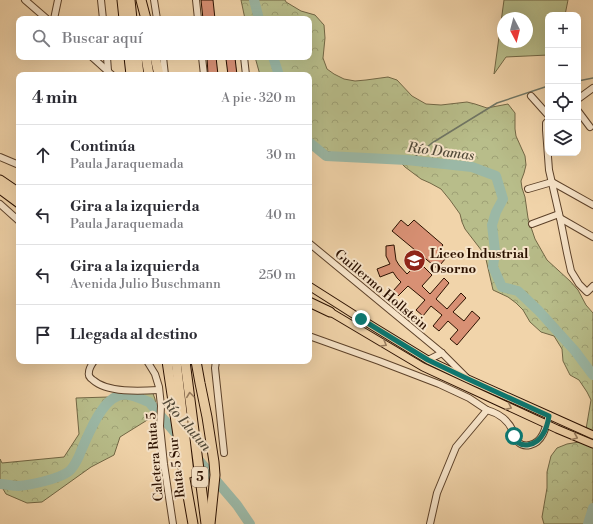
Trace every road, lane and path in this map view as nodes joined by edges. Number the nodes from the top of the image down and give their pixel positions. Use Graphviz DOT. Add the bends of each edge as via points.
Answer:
graph roads {
  1 [pos="25,0"];
  2 [pos="58,0"];
  3 [pos="101,0"];
  4 [pos="122,0"];
  5 [pos="130,0"];
  6 [pos="140,0"];
  7 [pos="154,0"];
  8 [pos="196,0"];
  9 [pos="44,16"];
  10 [pos="55,16"];
  11 [pos="103,16"];
  12 [pos="124,16"];
  13 [pos="132,16"];
  14 [pos="142,16"];
  15 [pos="145,16"];
  16 [pos="157,16"];
  17 [pos="198,16"];
  18 [pos="95,60"];
  19 [pos="108,60"];
  20 [pos="129,60"];
  21 [pos="137,60"];
  22 [pos="146,60"];
  23 [pos="156,60"];
  24 [pos="162,60"];
  25 [pos="202,60"];
  26 [pos="244,60"];
  27 [pos="109,72"];
  28 [pos="110,72"];
  29 [pos="131,72"];
  30 [pos="139,72"];
  31 [pos="148,72"];
  32 [pos="158,72"];
  33 [pos="164,72"];
  34 [pos="204,72"];
  35 [pos="246,72"];
  36 [pos="593,88"];
  37 [pos="531,96"];
  38 [pos="581,97"];
  39 [pos="545,112"];
  40 [pos="581,115"];
  41 [pos="590,127"];
  42 [pos="548,156"];
  43 [pos="0,157"];
  44 [pos="16,164"];
  45 [pos="552,182"];
  46 [pos="2,185"];
  47 [pos="16,189"];
  48 [pos="528,189"];
  49 [pos="16,192"];
  50 [pos="16,200"];
  51 [pos="0,204"];
  52 [pos="593,205"];
  53 [pos="560,216"];
  54 [pos="16,218"];
  55 [pos="532,224"];
  56 [pos="593,238"];
  57 [pos="312,245"];
  58 [pos="593,286"];
  59 [pos="312,288"];
  60 [pos="312,298"];
  61 [pos="312,303"];
  62 [pos="330,312"];
  63 [pos="312,337"];
  64 [pos="442,353"];
  65 [pos="428,360"];
  66 [pos="92,364"];
  67 [pos="149,364"];
  68 [pos="170,364"];
  69 [pos="185,364"];
  70 [pos="197,364"];
  71 [pos="200,364"];
  72 [pos="216,364"];
  73 [pos="468,379"];
  74 [pos="200,383"];
  75 [pos="159,388"];
  76 [pos="487,410"];
  77 [pos="549,416"];
  78 [pos="547,424"];
  79 [pos="593,435"];
  80 [pos="593,444"];
  81 [pos="224,453"];
  82 [pos="173,524"];
  83 [pos="194,524"];
  84 [pos="206,524"];
  85 [pos="210,524"];
  86 [pos="430,524"];
  1 -- 9 [label="street"];
  2 -- 10 [label="street"];
  3 -- 11 [label="street"];
  4 -- 12 [label="highway"];
  5 -- 13 [label="highway"];
  6 -- 14 [label="highway"];
  6 -- 15 [label="highway"];
  7 -- 16 [label="street"];
  8 -- 17 [label="street"];
  18 -- 27 [label="street"];
  19 -- 28 [label="street"];
  20 -- 29 [label="highway"];
  21 -- 30 [label="highway"];
  22 -- 31 [label="highway"];
  23 -- 32 [label="highway"];
  24 -- 33 [label="street"];
  25 -- 34 [label="street"];
  26 -- 35 [label="street"];
  36 -- 38 [label="street"];
  37 -- 39 [label="street"];
  40 -- 41 [label="street"];
  42 -- 45 [label="street"];
  43 -- 44 [label="street"];
  45 -- 48 [label="street"];
  45 -- 52 [label="street"];
  45 -- 53 [label="street"];
  46 -- 47 [label="highway"];
  46 -- 49 [label="highway"];
  46 -- 50 [label="highway"];
  51 -- 54 [label="street"];
  53 -- 55 [label="street"];
  53 -- 56 [label="street"];
  53 -- 58 [label="street" via="572,271 587,292"];
  57 -- 64 [label="street, Guillermo Hollstein"];
  59 -- 65 [label="main road"];
  60 -- 62 [label="main road"];
  61 -- 62 [label="highway"];
  62 -- 78 [label="main road, one-way" via="423,367"];
  63 -- 76 [label="street" via="438,384 469,398"];
  64 -- 65 [label="street"];
  64 -- 73 [label="street, Guillermo Hollstein"];
  65 -- 73 [label="main road"];
  66 -- 75 [label="street" via="89,374 99,385 111,389 136,391"];
  67 -- 75 [label="street, Caletera Ruta 5"];
  68 -- 83 [label="highway" via="182,462"];
  84 -- 69 [label="highway, Ruta 5 Sur / 5, one-way"];
  70 -- 74 [label="highway"];
  71 -- 74 [label="highway"];
  72 -- 81 [label="street"];
  73 -- 77 [label="main road"];
  74 -- 85 [label="highway" via="215,475"];
  75 -- 82 [label="street, Caletera Ruta 5" via="160,426"];
  76 -- 78 [label="street" via="504,418 515,438 522,444 530,445 539,440"];
  76 -- 86 [label="street" via="456,447 437,493"];
  77 -- 78 [label="street"];
  77 -- 79 [label="main road"];
  78 -- 80 [label="main road, one-way"];
}
